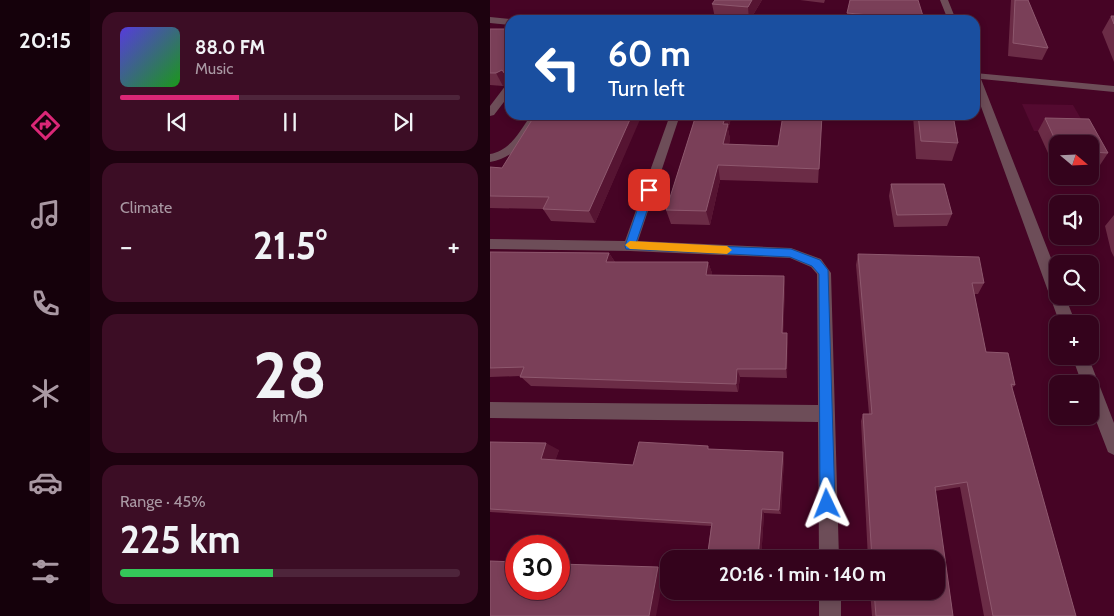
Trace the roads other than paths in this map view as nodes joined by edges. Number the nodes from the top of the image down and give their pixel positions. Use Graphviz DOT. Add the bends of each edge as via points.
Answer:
graph roads {
  1 [pos="944,0"];
  2 [pos="950,15"];
  3 [pos="490,20"];
  4 [pos="505,22"];
  5 [pos="980,76"];
  6 [pos="980,89"];
  7 [pos="1114,89"];
  8 [pos="505,95"];
  9 [pos="490,113"];
  10 [pos="533,120"];
  11 [pos="672,120"];
  12 [pos="490,158"];
  13 [pos="490,244"];
  14 [pos="630,246"];
  15 [pos="1049,272"];
  16 [pos="1083,365"];
  17 [pos="490,410"];
  18 [pos="825,414"];
  19 [pos="1114,446"];
  20 [pos="829,550"];
  21 [pos="830,600"];
  22 [pos="830,616"];
  1 -- 2 [label="street"];
  3 -- 4 [label="street"];
  5 -- 7 [label="street"];
  6 -- 15 [label="street"];
  8 -- 9 [label="street"];
  10 -- 12 [label="street" via="517,144 496,158"];
  11 -- 14 [label="street"];
  13 -- 14 [label="street"];
  14 -- 18 [label="street" via="791,253 816,263 824,273"];
  16 -- 19 [label="street"];
  17 -- 18 [label="street"];
  18 -- 20 [label="street"];
  21 -- 22 [label="street"];
}
